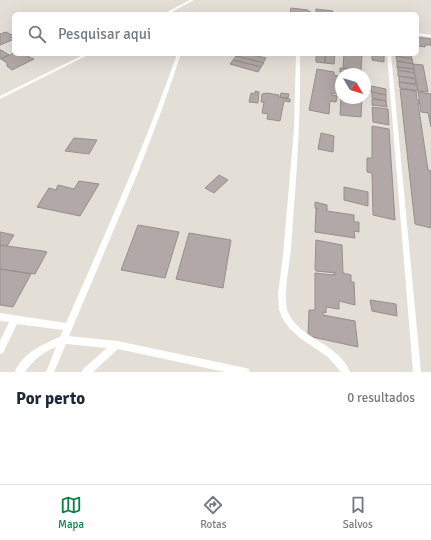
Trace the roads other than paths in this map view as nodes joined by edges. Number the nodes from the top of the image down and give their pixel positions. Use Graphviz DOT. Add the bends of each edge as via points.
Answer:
graph roads {
  1 [pos="192,0"];
  2 [pos="169,12"];
  3 [pos="419,34"];
  4 [pos="431,36"];
  5 [pos="84,56"];
  6 [pos="178,56"];
  7 [pos="298,56"];
  8 [pos="389,56"];
  9 [pos="0,98"];
  10 [pos="0,317"];
  11 [pos="16,319"];
  12 [pos="68,327"];
  13 [pos="63,340"];
  14 [pos="117,344"];
  15 [pos="0,350"];
  16 [pos="19,372"];
  17 [pos="50,372"];
  18 [pos="86,372"];
  19 [pos="246,372"];
  20 [pos="346,372"];
  21 [pos="417,372"];
  1 -- 2 [label="lane"];
  3 -- 4 [label="lane"];
  5 -- 9 [label="lane"];
  6 -- 12 [label="lane" via="159,114"];
  7 -- 20 [label="lane" via="282,304 284,314 294,329 326,350"];
  8 -- 21 [label="lane"];
  10 -- 11 [label="lane"];
  11 -- 12 [label="lane"];
  11 -- 15 [label="lane"];
  12 -- 13 [label="lane"];
  13 -- 14 [label="lane"];
  13 -- 16 [label="lane" via="44,348 30,358"];
  13 -- 17 [label="lane"];
  14 -- 18 [label="lane"];
  14 -- 19 [label="lane"];
}
